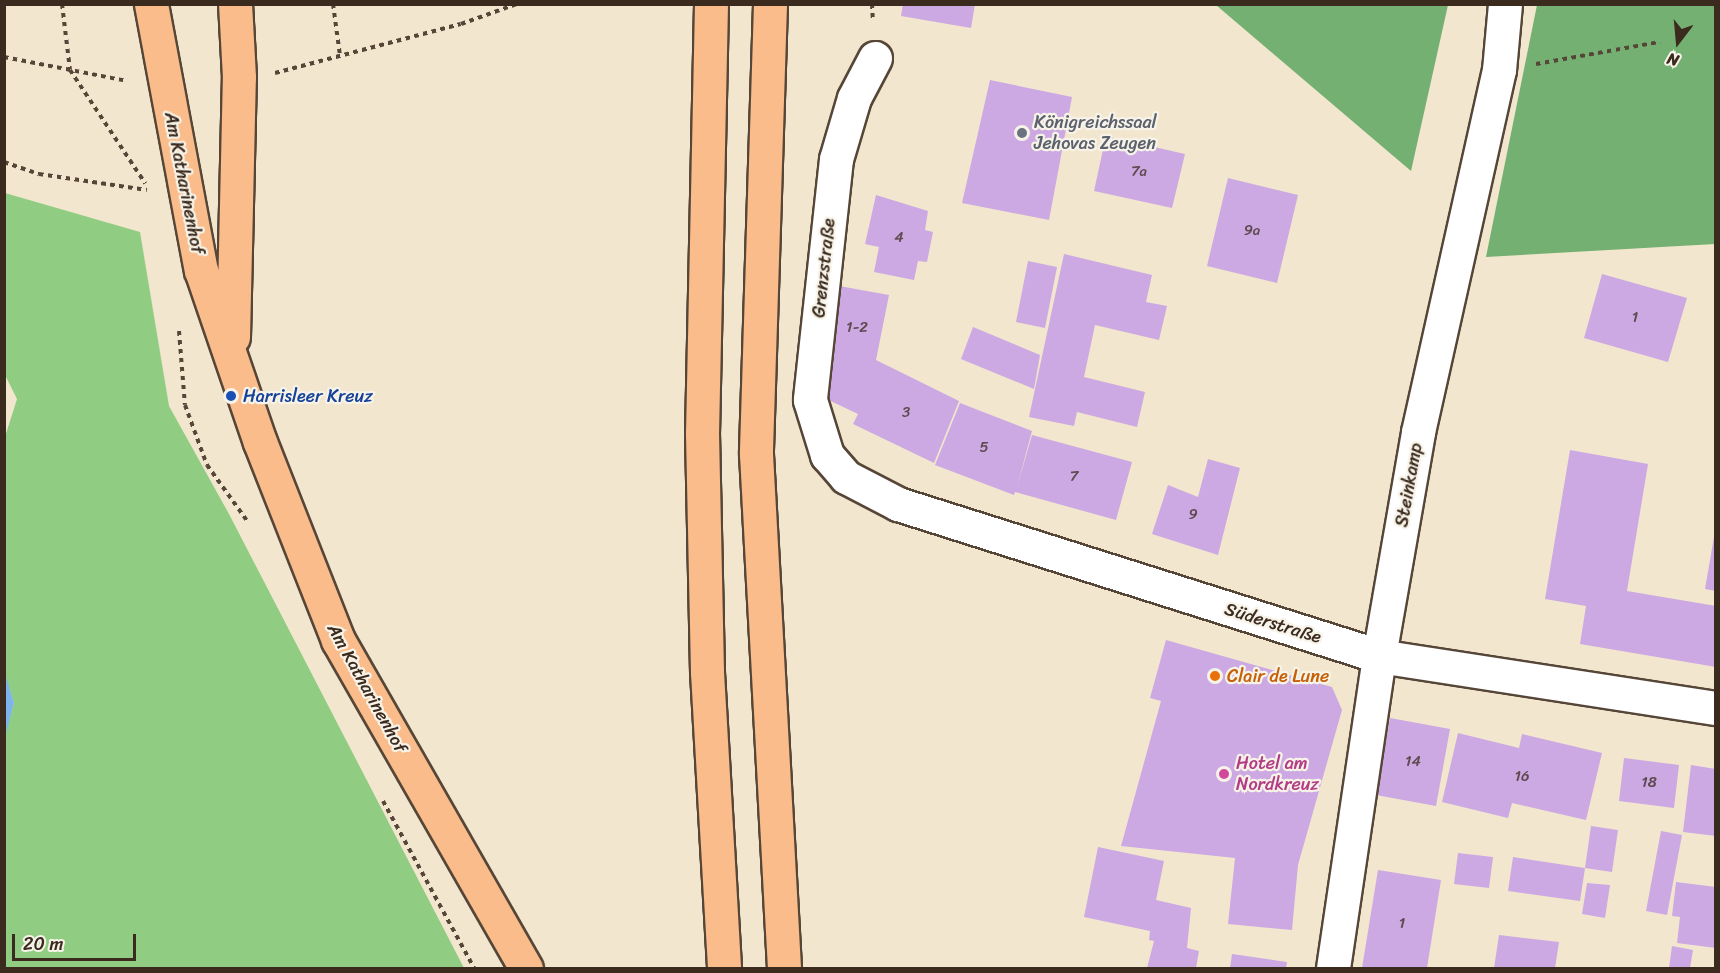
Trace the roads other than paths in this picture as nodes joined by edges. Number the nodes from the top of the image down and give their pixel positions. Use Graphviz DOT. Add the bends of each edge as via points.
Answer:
graph roads {
  1 [pos="151,4"];
  2 [pos="235,4"];
  3 [pos="711,4"];
  4 [pos="770,4"];
  5 [pos="1505,4"];
  6 [pos="875,58"];
  7 [pos="232,357"];
  8 [pos="846,477"];
  9 [pos="1379,656"];
  10 [pos="1716,708"];
  11 [pos="526,969"];
  12 [pos="724,969"];
  13 [pos="784,969"];
  14 [pos="1333,969"];
  1 -- 7 [label="main road, Am Katharinenhof" via="201,270"];
  2 -- 7 [label="main road, Am Katharinenhof" via="239,76"];
  3 -- 12 [label="main road" via="702,433 707,672"];
  4 -- 13 [label="main road" via="756,453"];
  5 -- 9 [label="street, Steinkamp" via="1499,70 1418,432"];
  6 -- 8 [label="street, Grenzstraße" via="854,98 836,159 810,400 827,455"];
  7 -- 11 [label="main road, Am Katharinenhof" via="260,442 338,640"];
  8 -- 9 [label="street, Süderstraße" via="898,504"];
  9 -- 10 [label="street, Süderstraße"];
  9 -- 14 [label="street, Steinkamp"];
}
